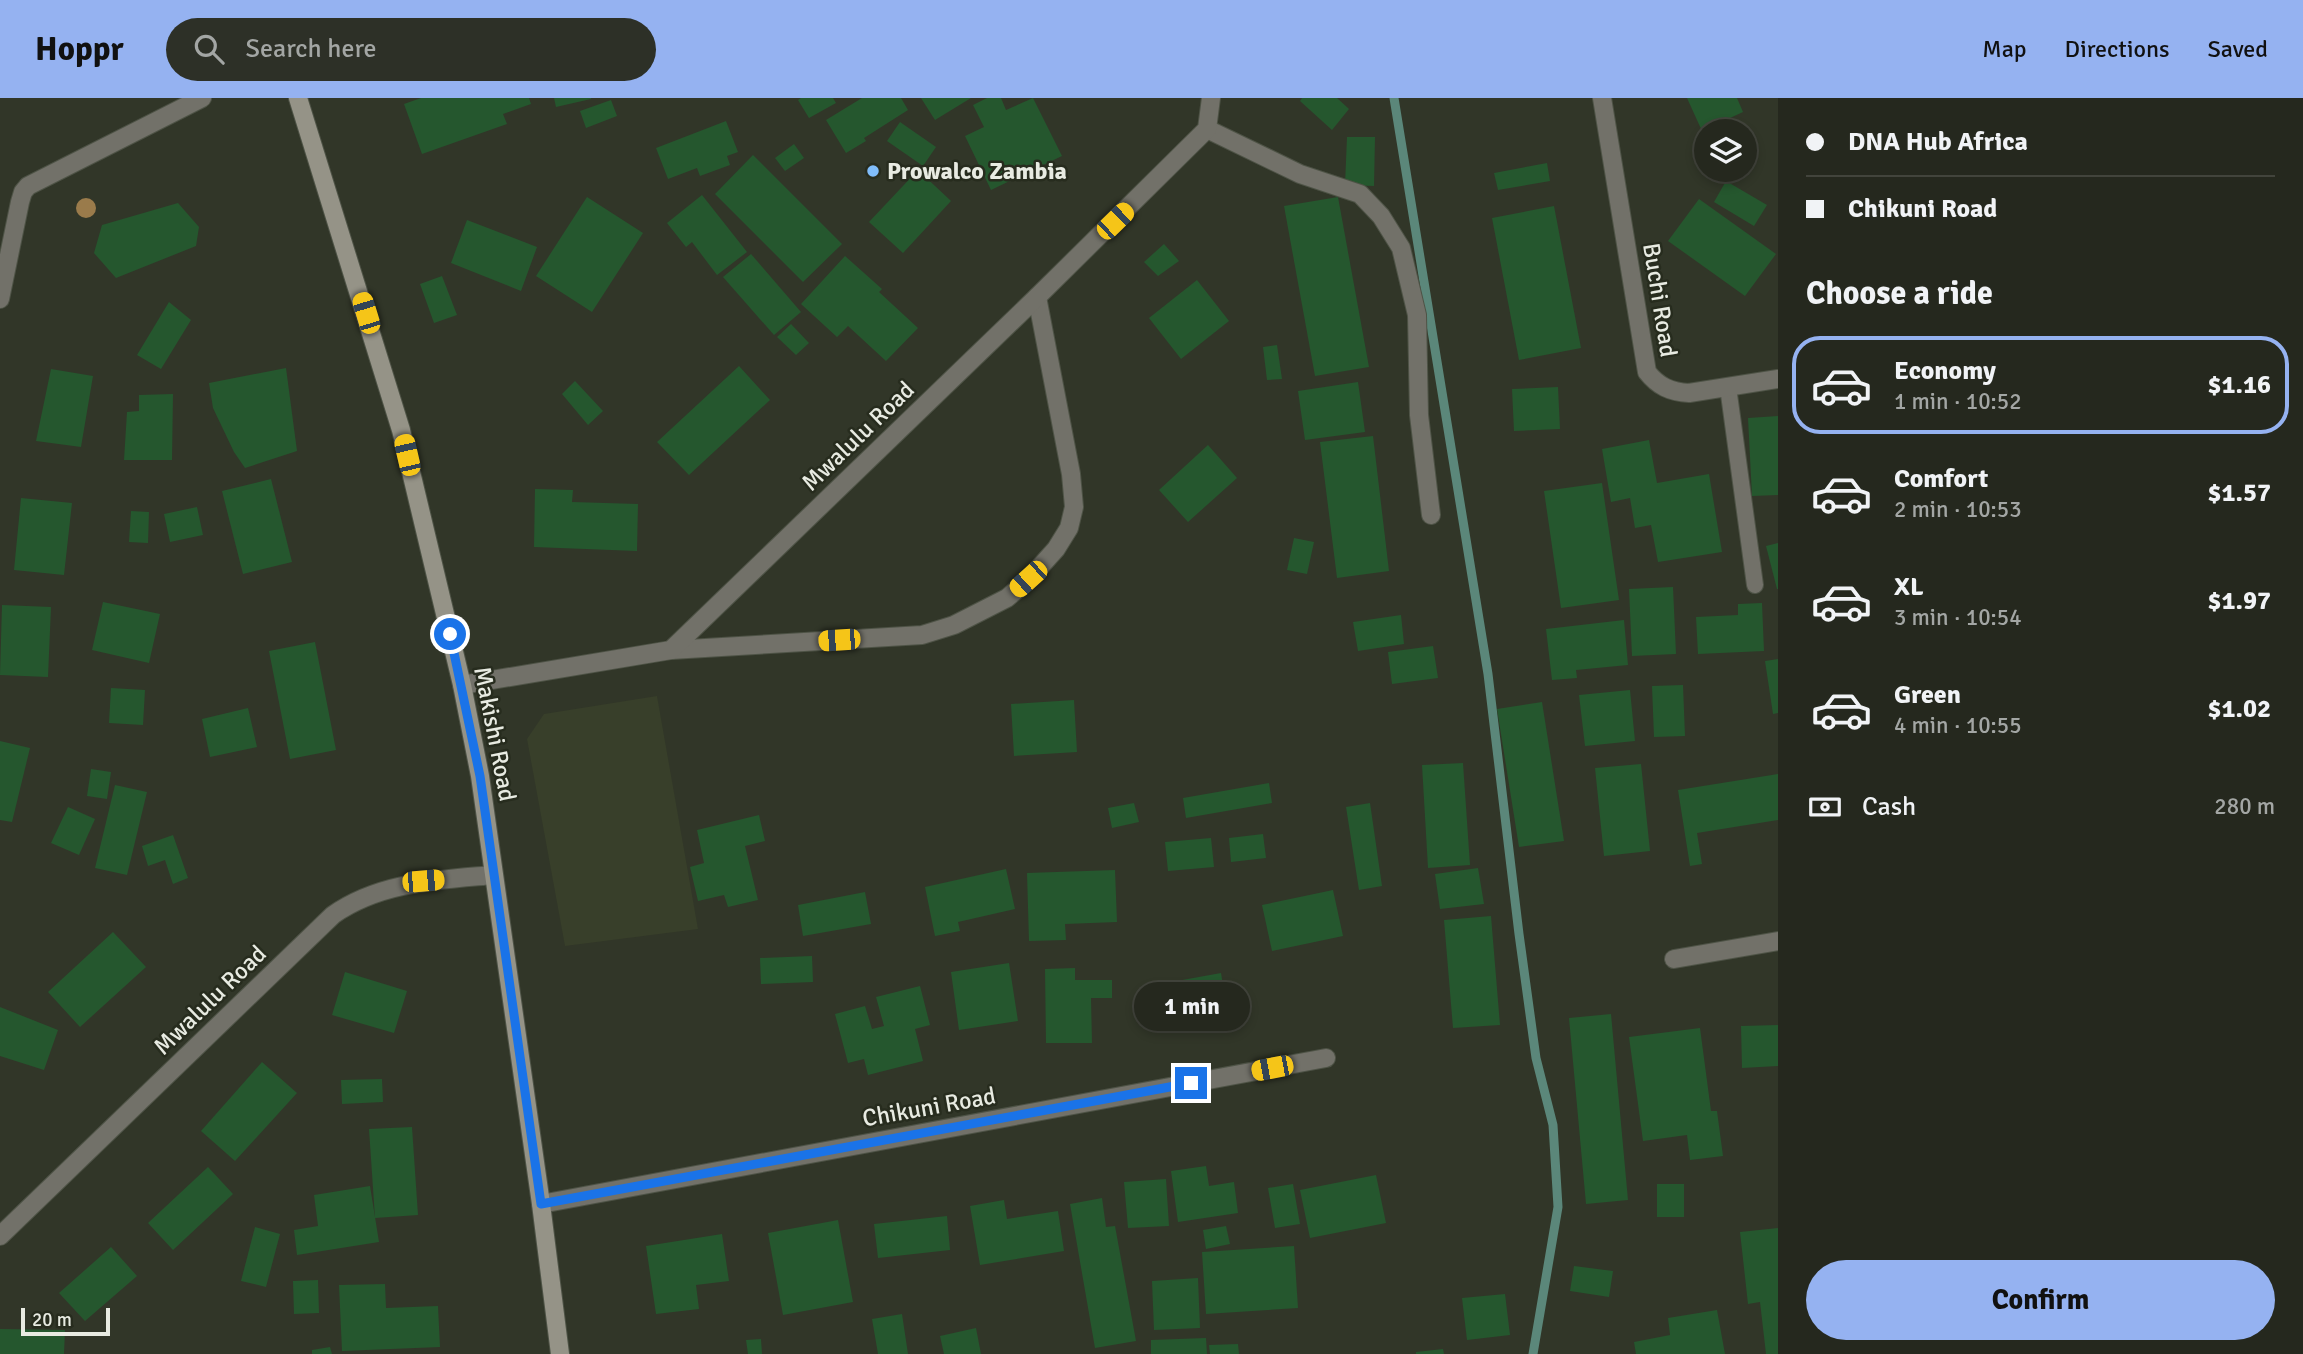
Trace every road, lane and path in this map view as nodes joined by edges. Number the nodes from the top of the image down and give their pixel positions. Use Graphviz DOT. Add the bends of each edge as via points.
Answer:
graph roads {
  1 [pos="202,98"];
  2 [pos="298,98"];
  3 [pos="1211,98"];
  4 [pos="1602,98"];
  5 [pos="1207,129"];
  6 [pos="5,245"];
  7 [pos="1037,297"];
  8 [pos="0,299"];
  9 [pos="1778,379"];
  10 [pos="1728,387"];
  11 [pos="1431,515"];
  12 [pos="1755,585"];
  13 [pos="671,650"];
  14 [pos="461,685"];
  15 [pos="494,875"];
  16 [pos="1778,941"];
  17 [pos="1674,959"];
  18 [pos="1326,1058"];
  19 [pos="541,1204"];
  20 [pos="0,1236"];
  21 [pos="560,1354"];
  1 -- 6 [label="street" via="27,186"];
  2 -- 14 [label="main road, Makishi Road" via="401,430"];
  3 -- 5 [label="street"];
  4 -- 10 [label="street, Buchi Road" via="1647,372 1656,383 1676,392"];
  5 -- 7 [label="street, Mwalulu Road"];
  5 -- 11 [label="street" via="1300,174 1360,194 1401,248 1417,315 1419,415"];
  6 -- 8 [label="street"];
  7 -- 13 [label="street, Mwalulu Road"];
  7 -- 13 [label="street" via="1074,507 1069,528 1028,579 1007,598 954,625 922,635"];
  9 -- 10 [label="street, Buchi Road"];
  10 -- 12 [label="lane"];
  13 -- 14 [label="street"];
  14 -- 15 [label="main road, Makishi Road"];
  15 -- 19 [label="main road, Makishi Road"];
  15 -- 20 [label="street, Mwalulu Road" via="391,888 333,915"];
  16 -- 17 [label="street"];
  18 -- 19 [label="street, Chikuni Road"];
  19 -- 21 [label="main road, Makishi Road"];
}
